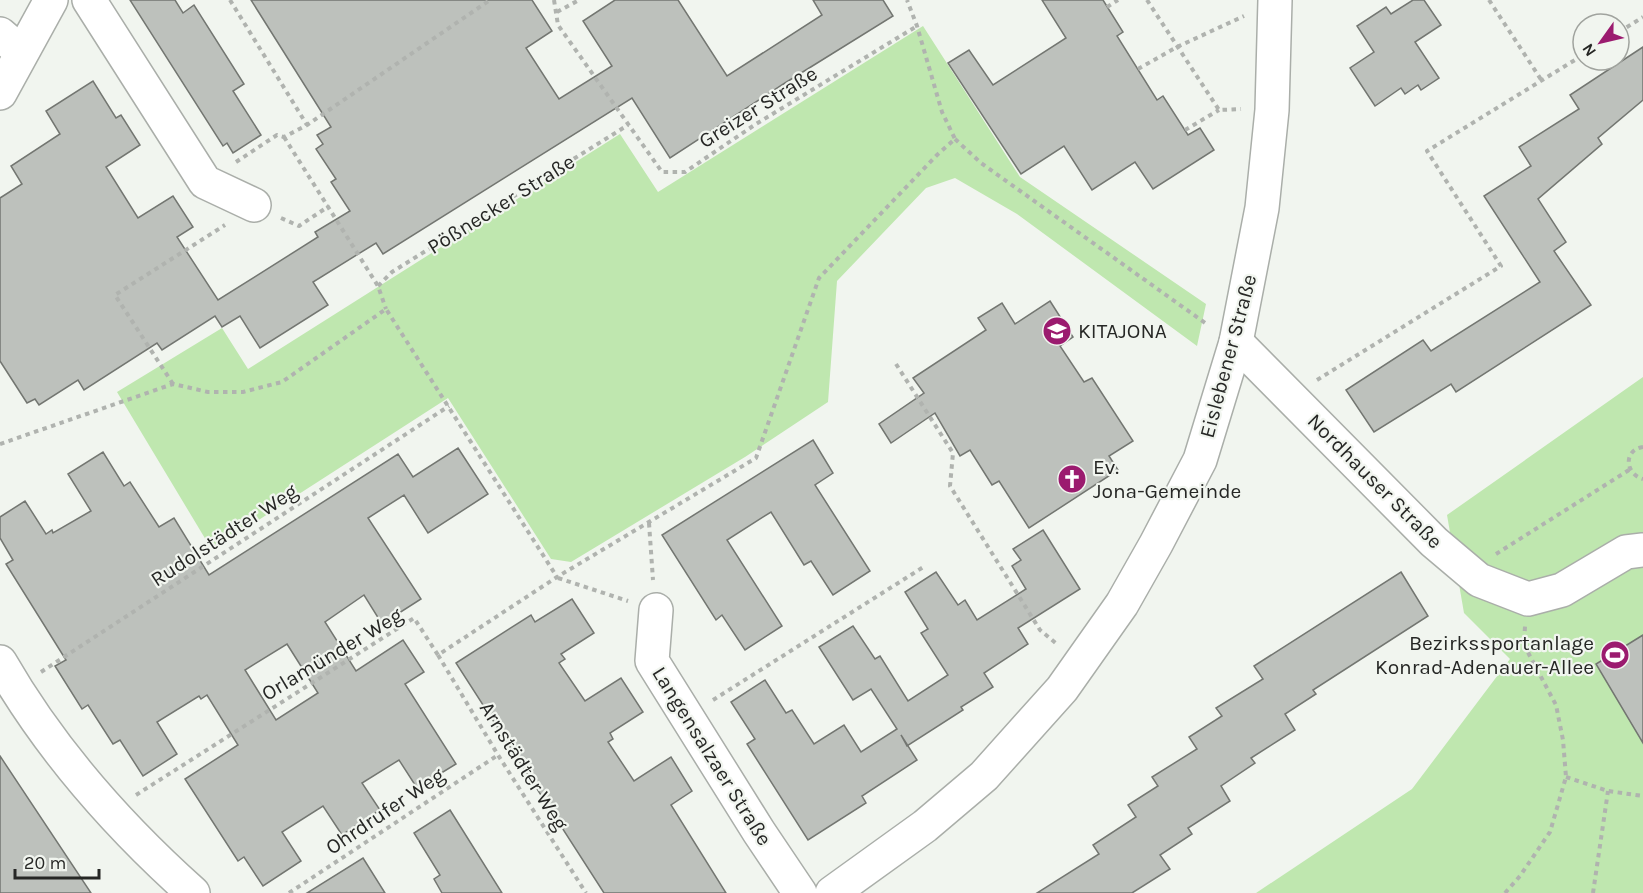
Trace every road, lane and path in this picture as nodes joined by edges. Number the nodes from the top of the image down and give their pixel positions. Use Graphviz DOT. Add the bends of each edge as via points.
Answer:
graph roads {
  1 [pos="51,0"];
  2 [pos="89,0"];
  3 [pos="230,0"];
  4 [pos="490,0"];
  5 [pos="554,0"];
  6 [pos="579,0"];
  7 [pos="907,0"];
  8 [pos="1118,0"];
  9 [pos="1147,0"];
  10 [pos="1489,0"];
  11 [pos="1275,1"];
  12 [pos="1107,8"];
  13 [pos="557,12"];
  14 [pos="917,27"];
  15 [pos="10,43"];
  16 [pos="1177,47"];
  17 [pos="1571,63"];
  18 [pos="1138,69"];
  19 [pos="1542,81"];
  20 [pos="0,93"];
  21 [pos="1219,110"];
  22 [pos="1272,110"];
  23 [pos="307,125"];
  24 [pos="628,125"];
  25 [pos="1185,130"];
  26 [pos="284,137"];
  27 [pos="955,139"];
  28 [pos="205,182"];
  29 [pos="254,206"];
  30 [pos="329,206"];
  31 [pos="378,286"];
  32 [pos="386,309"];
  33 [pos="1236,342"];
  34 [pos="896,364"];
  35 [pos="173,384"];
  36 [pos="1291,396"];
  37 [pos="449,406"];
  38 [pos="0,444"];
  39 [pos="1643,447"];
  40 [pos="1629,470"];
  41 [pos="1643,479"];
  42 [pos="649,523"];
  43 [pos="1643,550"];
  44 [pos="925,566"];
  45 [pos="557,578"];
  46 [pos="1479,580"];
  47 [pos="1528,599"];
  48 [pos="656,610"];
  49 [pos="438,655"];
  50 [pos="1082,663"];
  51 [pos="8,675"];
  52 [pos="687,717"];
  53 [pos="498,754"];
  54 [pos="1566,777"];
  55 [pos="1608,791"];
  56 [pos="1643,796"];
  57 [pos="111,812"];
  58 [pos="193,893"];
  59 [pos="289,893"];
  60 [pos="586,893"];
  61 [pos="800,893"];
  62 [pos="832,893"];
  63 [pos="1505,893"];
  64 [pos="1593,893"];
  1 -- 15 [label="street"];
  2 -- 28 [label="street"];
  3 -- 23 [label="path"];
  4 -- 23 [label="path"];
  5 -- 13 [label="path"];
  6 -- 13 [label="path"];
  7 -- 14 [label="path"];
  8 -- 12 [label="path"];
  9 -- 16 [label="path"];
  10 -- 19 [label="path"];
  11 -- 16 [label="path"];
  11 -- 22 [label="street, Eislebener Straße"];
  13 -- 24 [label="path" via="558,25"];
  14 -- 24 [label="path, Greizer Straße" via="756,124 686,172 662,172"];
  14 -- 27 [label="path" via="942,112"];
  15 -- 20 [label="street"];
  16 -- 18 [label="path"];
  16 -- 21 [label="path"];
  17 -- 19 [label="path"];
  19 -- 36 [label="path" via="1427,151 1501,266"];
  21 -- 22 [label="path"];
  21 -- 25 [label="path"];
  22 -- 33 [label="street, Eislebener Straße" via="1262,208"];
  23 -- 26 [label="path"];
  24 -- 31 [label="path, Pößnecker Straße" via="392,272"];
  26 -- 28 [label="path" via="277,135"];
  26 -- 30 [label="path"];
  27 -- 33 [label="path" via="981,164"];
  27 -- 42 [label="path" via="936,154 819,278 756,458"];
  28 -- 29 [label="street"];
  29 -- 30 [label="path" via="299,226"];
  29 -- 35 [label="path" via="115,296"];
  30 -- 31 [label="path"];
  31 -- 32 [label="path"];
  32 -- 35 [label="path" via="282,382 243,392 208,392"];
  32 -- 37 [label="path"];
  33 -- 36 [label="street, Nordhauser Straße"];
  33 -- 50 [label="street, Eislebener Straße" via="1200,460 1122,604"];
  34 -- 50 [label="path" via="953,453 950,486 974,525 1040,630"];
  35 -- 38 [label="path"];
  36 -- 46 [label="street, Nordhauser Straße" via="1434,542"];
  37 -- 45 [label="path"];
  37 -- 51 [label="path, Rudolstädter Weg"];
  39 -- 40 [label="path" via="1631,452"];
  40 -- 41 [label="path"];
  40 -- 46 [label="path" via="1497,552"];
  42 -- 45 [label="path"];
  42 -- 48 [label="path"];
  43 -- 47 [label="street" via="1626,552 1562,590"];
  44 -- 52 [label="path"];
  45 -- 48 [label="path"];
  45 -- 49 [label="path"];
  46 -- 47 [label="street, Nordhauser Straße"];
  47 -- 54 [label="path" via="1524,645 1556,705"];
  48 -- 52 [label="street, Langensalzaer Straße" via="652,661"];
  49 -- 53 [label="path, Arnstädter Weg"];
  49 -- 57 [label="path, Orlamünder Weg" via="414,618"];
  50 -- 62 [label="street, Eislebener Straße" via="984,776 925,826"];
  51 -- 57 [label="street" via="72,767"];
  52 -- 61 [label="street, Langensalzaer Straße"];
  53 -- 59 [label="path, Ohrdrufer Weg"];
  53 -- 60 [label="path, Arnstädter Weg"];
  54 -- 55 [label="path"];
  54 -- 63 [label="path" via="1550,832"];
  55 -- 56 [label="path"];
  55 -- 64 [label="path"];
  57 -- 58 [label="street"];
}
